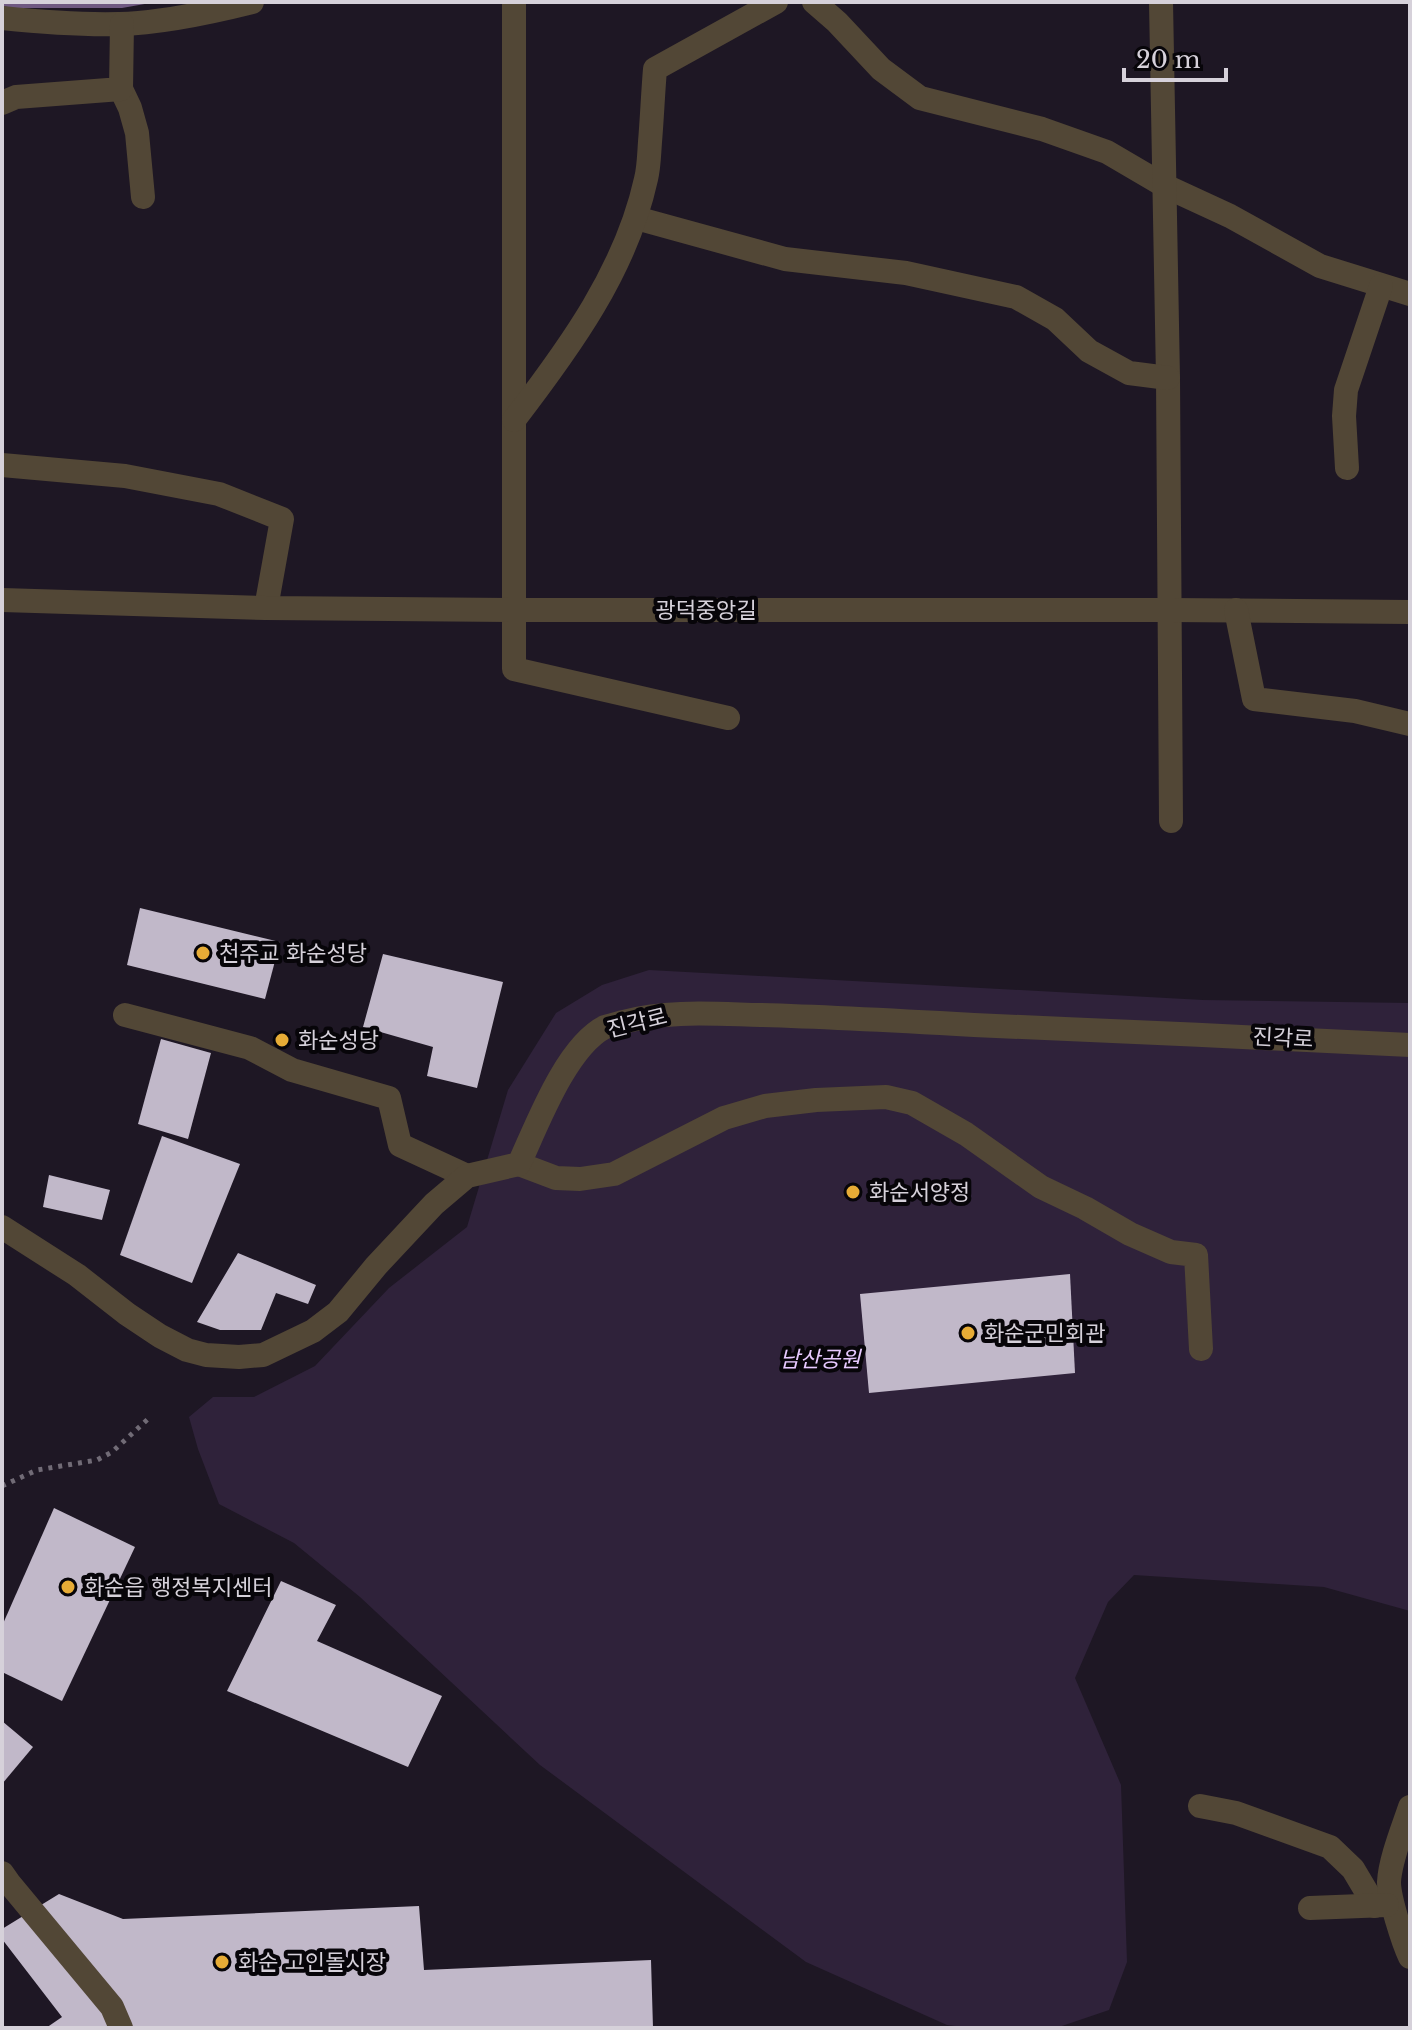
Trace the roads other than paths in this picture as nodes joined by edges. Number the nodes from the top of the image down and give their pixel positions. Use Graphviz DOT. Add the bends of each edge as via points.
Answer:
graph roads {
  1 [pos="252,2"];
  2 [pos="514,2"];
  3 [pos="776,2"];
  4 [pos="814,2"];
  5 [pos="1161,2"];
  6 [pos="2,18"];
  7 [pos="122,24"];
  8 [pos="121,89"];
  9 [pos="2,103"];
  10 [pos="1165,186"];
  11 [pos="143,197"];
  12 [pos="636,218"];
  13 [pos="1381,286"];
  14 [pos="1410,294"];
  15 [pos="1168,378"];
  16 [pos="514,420"];
  17 [pos="2,465"];
  18 [pos="1347,468"];
  19 [pos="2,600"];
  20 [pos="266,608"];
  21 [pos="514,610"];
  22 [pos="1169,610"];
  23 [pos="1236,610"];
  24 [pos="1410,612"];
  25 [pos="728,718"];
  26 [pos="1410,724"];
  27 [pos="1171,821"];
  28 [pos="125,1015"];
  29 [pos="1410,1045"];
  30 [pos="519,1164"];
  31 [pos="467,1176"];
  32 [pos="2,1227"];
  33 [pos="1201,1349"];
  34 [pos="1200,1806"];
  35 [pos="1410,1807"];
  36 [pos="4,1882"];
  37 [pos="1384,1905"];
  38 [pos="1310,1908"];
  39 [pos="1410,1957"];
  40 [pos="121,2028"];
  1 -- 7 [label="street"];
  2 -- 16 [label="street"];
  3 -- 12 [label="street" via="655,69 647,175"];
  4 -- 10 [label="street" via="881,69 920,98 1042,129 1107,152"];
  5 -- 10 [label="street"];
  6 -- 7 [label="street"];
  7 -- 8 [label="street"];
  8 -- 9 [label="street" via="16,97"];
  8 -- 11 [label="street" via="137,133"];
  10 -- 13 [label="street" via="1320,266"];
  10 -- 15 [label="street"];
  12 -- 15 [label="street" via="785,259 906,273 1016,297 1055,319 1089,351 1129,373"];
  12 -- 16 [label="street" via="609,280 563,355"];
  13 -- 14 [label="street"];
  13 -- 18 [label="street" via="1346,390"];
  15 -- 22 [label="street"];
  16 -- 21 [label="street"];
  17 -- 20 [label="street" via="125,476 219,494 282,519"];
  19 -- 20 [label="street, 광덕중앙길"];
  20 -- 21 [label="street, 광덕중앙길"];
  21 -- 22 [label="street, 광덕중앙길"];
  21 -- 25 [label="street" via="514,669"];
  22 -- 23 [label="street, 광덕중앙길"];
  22 -- 27 [label="street"];
  23 -- 24 [label="street, 광덕중앙길"];
  23 -- 26 [label="street" via="1254,699 1355,711"];
  28 -- 31 [label="street" via="250,1048 292,1070 389,1098 400,1145"];
  29 -- 30 [label="street, 진각로" via="672,1014 606,1027 585,1042 548,1100"];
  30 -- 31 [label="street"];
  30 -- 33 [label="street" via="556,1178 614,1174 724,1118 765,1106 851,1097 912,1103 1041,1187 1171,1252 1196,1255"];
  31 -- 32 [label="street" via="434,1204 338,1312 313,1331 263,1355 187,1350"];
  34 -- 37 [label="street" via="1236,1813 1330,1847"];
  35 -- 37 [label="street"];
  36 -- 40 [label="street" via="112,2007"];
  37 -- 38 [label="street"];
  37 -- 39 [label="street"];
}
